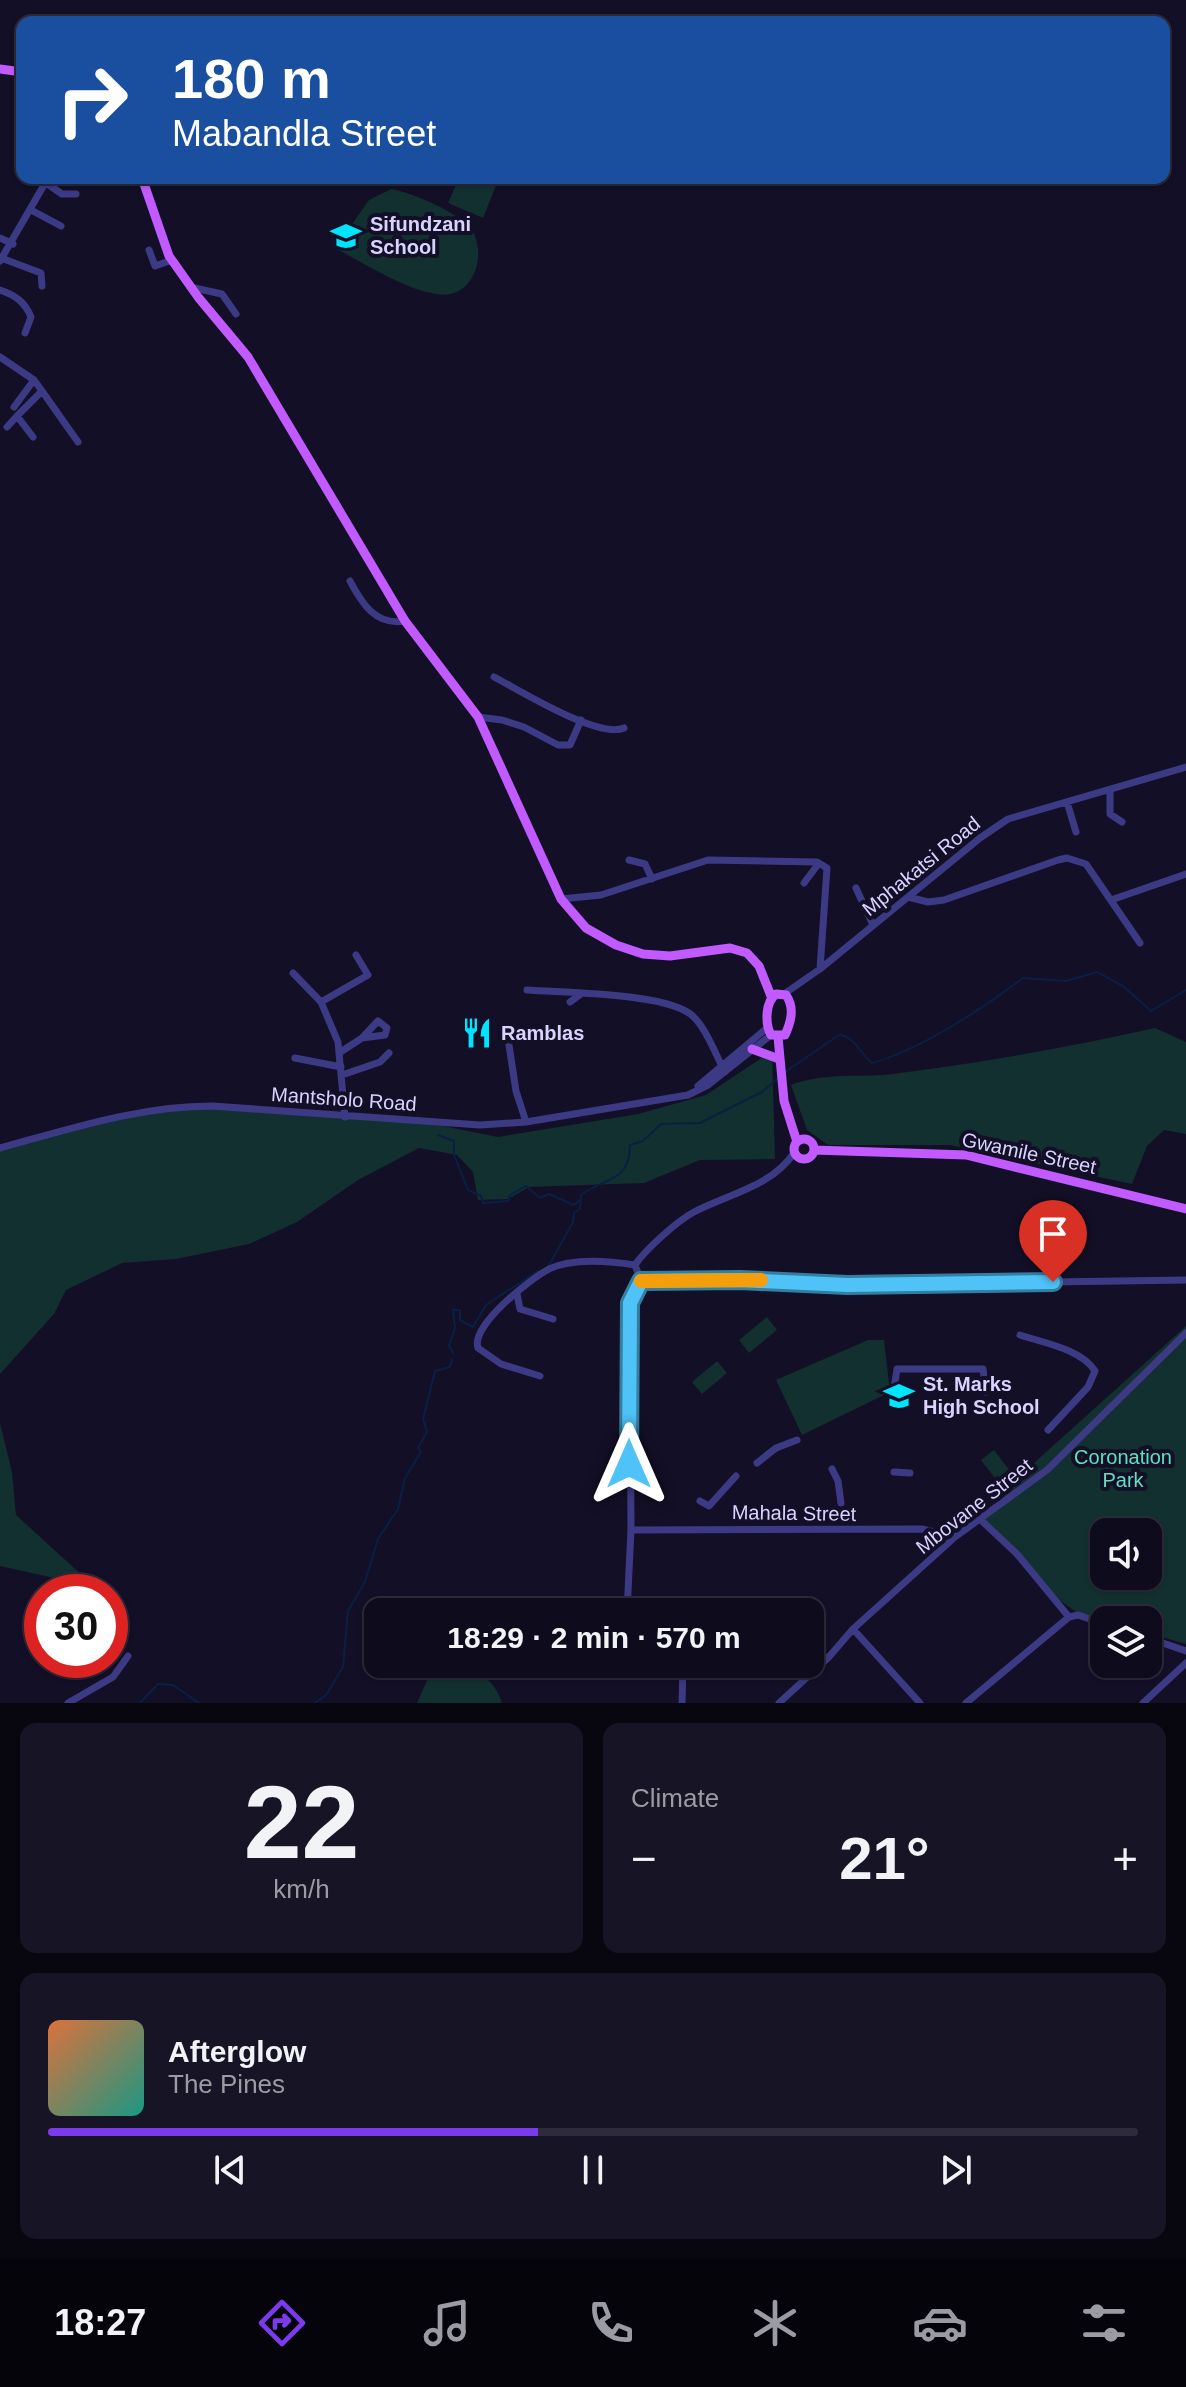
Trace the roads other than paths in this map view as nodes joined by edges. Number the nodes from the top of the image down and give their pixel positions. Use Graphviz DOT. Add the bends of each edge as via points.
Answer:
graph roads {
  1 [pos="45,184"];
  2 [pos="51,184"];
  3 [pos="144,184"];
  4 [pos="76,194"];
  5 [pos="31,210"];
  6 [pos="61,226"];
  7 [pos="0,238"];
  8 [pos="13,244"];
  9 [pos="149,250"];
  10 [pos="1,260"];
  11 [pos="172,260"];
  12 [pos="42,286"];
  13 [pos="190,287"];
  14 [pos="0,290"];
  15 [pos="236,314"];
  16 [pos="25,333"];
  17 [pos="0,357"];
  18 [pos="32,378"];
  19 [pos="42,391"];
  20 [pos="14,407"];
  21 [pos="17,416"];
  22 [pos="7,427"];
  23 [pos="33,437"];
  24 [pos="78,442"];
  25 [pos="350,581"];
  26 [pos="405,621"];
  27 [pos="494,677"];
  28 [pos="478,717"];
  29 [pos="581,720"];
  30 [pos="624,728"];
  31 [pos="1186,767"];
  32 [pos="1110,790"];
  33 [pos="1067,802"];
  34 [pos="1122,822"];
  35 [pos="1076,832"];
  36 [pos="629,860"];
  37 [pos="819,863"];
  38 [pos="1186,874"];
  39 [pos="652,879"];
  40 [pos="804,883"];
  41 [pos="856,888"];
  42 [pos="908,897"];
  43 [pos="561,899"];
  44 [pos="1111,900"];
  45 [pos="873,925"];
  46 [pos="1140,943"];
  47 [pos="356,955"];
  48 [pos="820,969"];
  49 [pos="293,973"];
  50 [pos="527,990"];
  51 [pos="581,994"];
  52 [pos="784,994"];
  53 [pos="771,996"];
  54 [pos="321,1002"];
  55 [pos="570,1002"];
  56 [pos="507,1032"];
  57 [pos="772,1034"];
  58 [pos="362,1038"];
  59 [pos="752,1049"];
  60 [pos="339,1053"];
  61 [pos="389,1053"];
  62 [pos="295,1058"];
  63 [pos="779,1059"];
  64 [pos="723,1069"];
  65 [pos="342,1071"];
  66 [pos="345,1117"];
  67 [pos="526,1122"];
  68 [pos="797,1142"];
  69 [pos="0,1148"];
  70 [pos="814,1150"];
  71 [pos="794,1153"];
  72 [pos="1186,1209"];
  73 [pos="635,1265"];
  74 [pos="1186,1280"];
  75 [pos="641,1281"];
  76 [pos="517,1294"];
  77 [pos="553,1319"];
  78 [pos="1186,1333"];
  79 [pos="1020,1335"];
  80 [pos="540,1376"];
  81 [pos="986,1392"];
  82 [pos="893,1395"];
  83 [pos="1048,1430"];
  84 [pos="797,1440"];
  85 [pos="757,1463"];
  86 [pos="832,1469"];
  87 [pos="894,1472"];
  88 [pos="910,1473"];
  89 [pos="736,1476"];
  90 [pos="700,1501"];
  91 [pos="841,1503"];
  92 [pos="982,1521"];
  93 [pos="631,1530"];
  94 [pos="955,1537"];
  95 [pos="628,1598"];
  96 [pos="1069,1617"];
  97 [pos="1090,1619"];
  98 [pos="853,1629"];
  99 [pos="1162,1643"];
  100 [pos="1186,1651"];
  101 [pos="824,1657"];
  102 [pos="828,1658"];
  103 [pos="1186,1663"];
  104 [pos="111,1678"];
  105 [pos="683,1678"];
  106 [pos="68,1703"];
  107 [pos="682,1703"];
  108 [pos="779,1703"];
  109 [pos="920,1703"];
  110 [pos="966,1703"];
  111 [pos="1143,1703"];
  1 -- 5 [label="street"];
  2 -- 4 [label="street" via="62,194"];
  3 -- 11 [label="main road"];
  5 -- 6 [label="street"];
  5 -- 8 [label="street"];
  7 -- 8 [label="street"];
  8 -- 10 [label="street"];
  9 -- 11 [label="street" via="155,266"];
  10 -- 12 [label="street" via="41,273"];
  11 -- 13 [label="main road"];
  13 -- 15 [label="street" via="222,294"];
  13 -- 26 [label="main road" via="248,357"];
  14 -- 16 [label="street" via="26,306 31,317"];
  17 -- 18 [label="street"];
  18 -- 19 [label="street"];
  18 -- 20 [label="street"];
  19 -- 21 [label="street"];
  19 -- 24 [label="street"];
  21 -- 22 [label="street"];
  21 -- 23 [label="street"];
  25 -- 26 [label="street" via="367,611 395,623"];
  26 -- 28 [label="main road"];
  27 -- 29 [label="street" via="531,694 549,710"];
  28 -- 29 [label="street" via="524,727 558,745 570,745"];
  28 -- 43 [label="main road"];
  29 -- 30 [label="street" via="611,730"];
  31 -- 32 [label="street, Mphakatsi Road"];
  32 -- 33 [label="street, Mphakatsi Road"];
  32 -- 34 [label="street" via="1110,814"];
  33 -- 35 [label="street"];
  33 -- 42 [label="street, Mphakatsi Road" via="1008,819"];
  36 -- 39 [label="street" via="645,864"];
  37 -- 39 [label="street" via="708,860"];
  37 -- 40 [label="street"];
  37 -- 48 [label="street" via="827,868"];
  38 -- 44 [label="street"];
  39 -- 43 [label="street" via="601,895"];
  41 -- 45 [label="street"];
  42 -- 44 [label="street" via="944,900 1067,858 1086,864"];
  42 -- 45 [label="street, Mphakatsi Road"];
  43 -- 53 [label="main road" via="586,928 643,954 730,948 747,953 759,966"];
  44 -- 46 [label="street"];
  45 -- 48 [label="street, Mphakatsi Road"];
  47 -- 54 [label="street" via="368,975"];
  48 -- 52 [label="street, Mphakatsi Road"];
  49 -- 54 [label="street"];
  50 -- 51 [label="street"];
  51 -- 55 [label="street"];
  51 -- 64 [label="street" via="656,1002 691,1014"];
  52 -- 53 [label="main road"];
  52 -- 57 [label="main road" via="791,1015 785,1035"];
  53 -- 57 [label="main road"];
  54 -- 60 [label="street"];
  56 -- 67 [label="street"];
  57 -- 59 [label="street, Mantsholo Road"];
  57 -- 63 [label="main road"];
  57 -- 64 [label="street, Mantsholo Road"];
  58 -- 60 [label="street"];
  59 -- 63 [label="main road"];
  59 -- 64 [label="street, Mantsholo Road"];
  60 -- 65 [label="street"];
  61 -- 65 [label="street" via="380,1062"];
  62 -- 65 [label="street"];
  63 -- 68 [label="main road"];
  64 -- 67 [label="street, Mantsholo Road" via="688,1095"];
  65 -- 66 [label="street"];
  66 -- 67 [label="street, Mantsholo Road" via="480,1125"];
  66 -- 69 [label="street, Mantsholo Road" via="168,1107"];
  68 -- 70 [label="main road" via="809,1141"];
  68 -- 71 [label="main road"];
  70 -- 71 [label="main road" via="805,1159"];
  70 -- 72 [label="main road, Gwamile Street" via="966,1155"];
  71 -- 73 [label="street" via="770,1177 680,1220 645,1249"];
  73 -- 75 [label="street"];
  73 -- 76 [label="street" via="594,1262 550,1268"];
  74 -- 75 [label="street" via="847,1285"];
  75 -- 93 [label="street" via="630,1303"];
  76 -- 77 [label="street" via="520,1309"];
  76 -- 80 [label="street" via="492,1314 475,1342 501,1364"];
  78 -- 92 [label="street, Mbovane Street" via="1047,1470"];
  79 -- 83 [label="street" via="1068,1351 1095,1371 1088,1387"];
  81 -- 82 [label="street" via="983,1369 897,1369"];
  84 -- 85 [label="street"];
  86 -- 91 [label="street"];
  87 -- 88 [label="street"];
  89 -- 90 [label="street" via="715,1502 709,1506"];
  92 -- 94 [label="street, Mbovane Street"];
  92 -- 96 [label="street"];
  93 -- 94 [label="street, Mahala Street" via="922,1529"];
  93 -- 95 [label="street"];
  94 -- 98 [label="street, Mbovane Street"];
  96 -- 97 [label="street"];
  96 -- 110 [label="street"];
  98 -- 102 [label="street, Mbovane Street"];
  98 -- 109 [label="street"];
  99 -- 100 [label="street"];
  101 -- 102 [label="street"];
  102 -- 108 [label="street, Mbovane Street"];
  103 -- 111 [label="street"];
  104 -- 106 [label="street"];
  105 -- 107 [label="street"];
}
